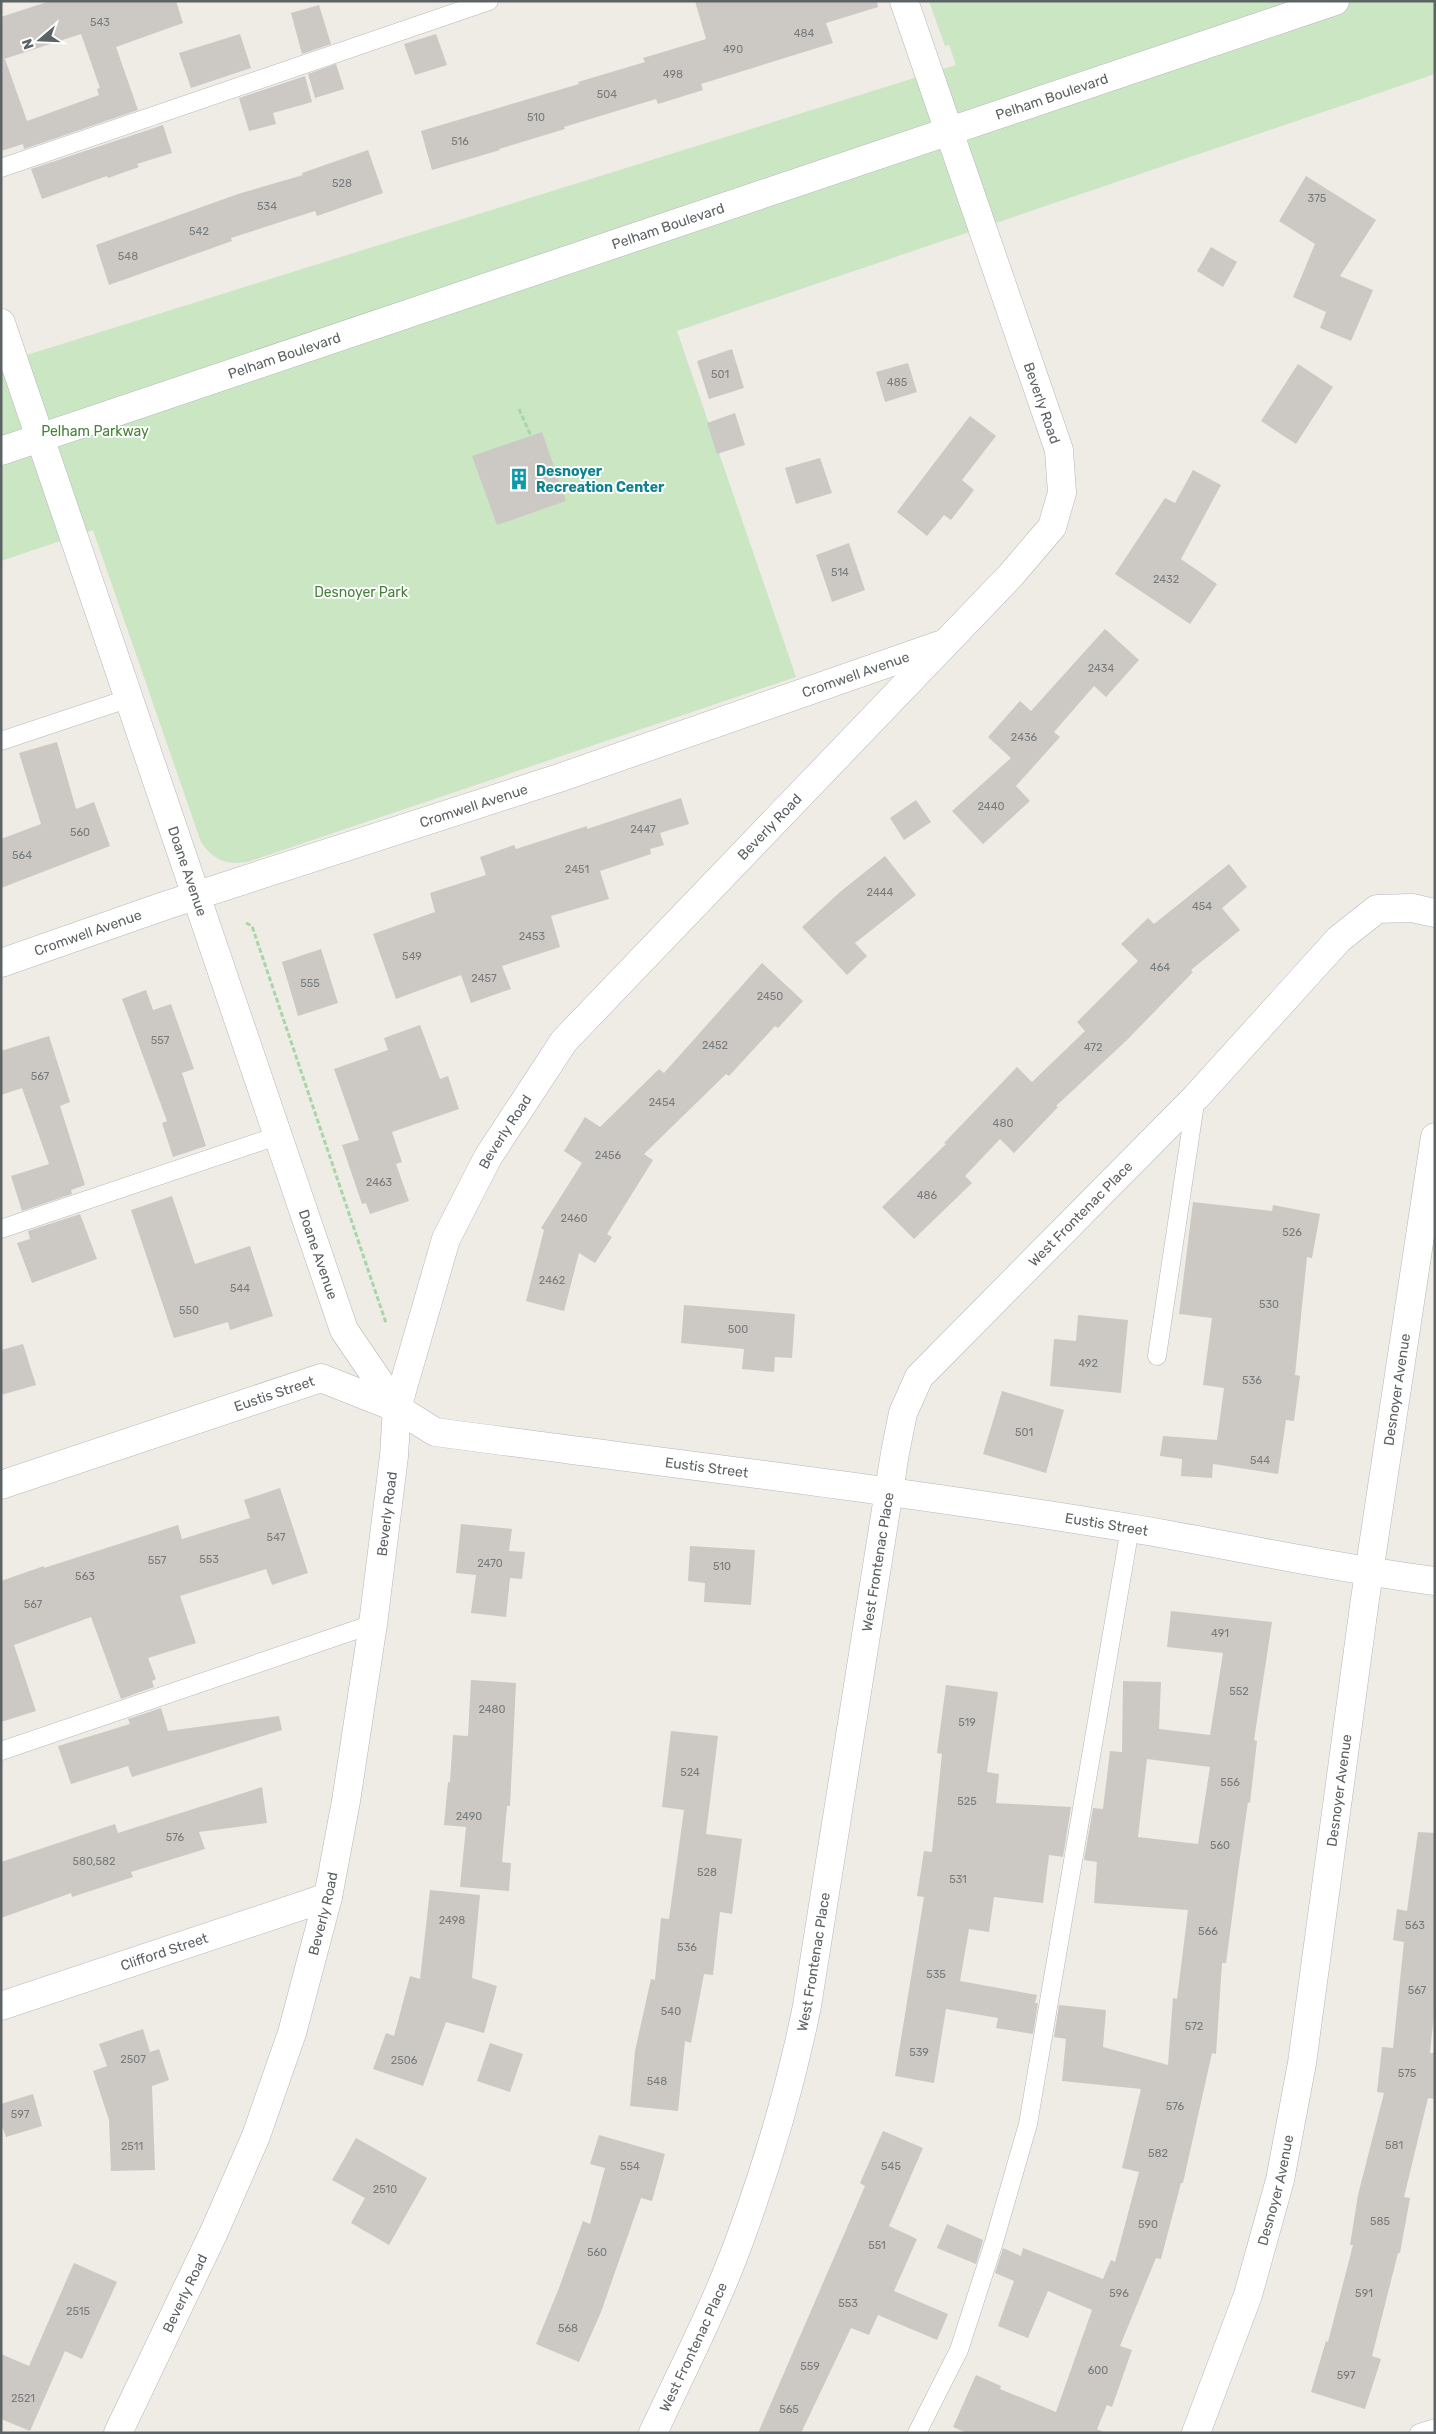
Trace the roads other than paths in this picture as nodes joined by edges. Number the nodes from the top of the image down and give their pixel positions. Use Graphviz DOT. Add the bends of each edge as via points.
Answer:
graph roads {
  1 [pos="489,1"];
  2 [pos="904,1"];
  3 [pos="1335,1"];
  4 [pos="950,132"];
  5 [pos="1,168"];
  6 [pos="1,323"];
  7 [pos="40,438"];
  8 [pos="1,451"];
  9 [pos="944,644"];
  10 [pos="130,698"];
  11 [pos="1,741"];
  12 [pos="195,896"];
  13 [pos="1435,913"];
  14 [pos="1,963"];
  15 [pos="1196,1097"];
  16 [pos="280,1135"];
  17 [pos="1435,1137"];
  18 [pos="1,1229"];
  19 [pos="1157,1356"];
  20 [pos="397,1408"];
  21 [pos="1,1485"];
  22 [pos="890,1493"];
  23 [pos="1130,1528"];
  24 [pos="1369,1572"];
  25 [pos="1435,1581"];
  26 [pos="373,1624"];
  27 [pos="1,1750"];
  28 [pos="328,1897"];
  29 [pos="1,2006"];
  30 [pos="1435,2428"];
  31 [pos="118,2433"];
  32 [pos="653,2433"];
  33 [pos="917,2433"];
  34 [pos="1196,2433"];
  35 [pos="1419,2433"];
  1 -- 5 [label="lane"];
  2 -- 4 [label="street, Beverly Road"];
  3 -- 4 [label="street, Pelham Boulevard"];
  4 -- 7 [label="street, Pelham Boulevard"];
  4 -- 9 [label="street, Beverly Road" via="1059,450 1062,493 1052,527"];
  6 -- 7 [label="street, Doane Avenue"];
  7 -- 8 [label="street, Pelham Boulevard"];
  7 -- 10 [label="street, Doane Avenue"];
  9 -- 12 [label="street, Cromwell Avenue" via="559,778"];
  9 -- 20 [label="street, Beverly Road" via="564,1041 488,1157 446,1239"];
  10 -- 11 [label="lane"];
  10 -- 12 [label="street, Doane Avenue"];
  12 -- 14 [label="street, Cromwell Avenue"];
  12 -- 16 [label="street, Doane Avenue"];
  13 -- 15 [label="street, West Frontenac Place" via="1412,908 1377,909 1339,939"];
  15 -- 19 [label="lane"];
  15 -- 22 [label="street, West Frontenac Place" via="919,1377 903,1414"];
  16 -- 18 [label="lane"];
  16 -- 20 [label="street, Doane Avenue" via="344,1330"];
  17 -- 24 [label="street, Desnoyer Avenue"];
  20 -- 21 [label="street, Eustis Street" via="321,1378"];
  20 -- 22 [label="street, Eustis Street" via="435,1432"];
  20 -- 26 [label="street, Beverly Road"];
  22 -- 23 [label="street, Eustis Street"];
  22 -- 32 [label="street, West Frontenac Place" via="799,2048 771,2151 740,2241"];
  23 -- 24 [label="street, Eustis Street"];
  23 -- 33 [label="lane" via="1028,2124 959,2350"];
  24 -- 25 [label="street, Eustis Street"];
  24 -- 34 [label="street, Desnoyer Avenue" via="1302,2063 1280,2180 1248,2295"];
  26 -- 27 [label="lane"];
  26 -- 28 [label="street, Beverly Road"];
  28 -- 29 [label="street, Clifford Street"];
  28 -- 31 [label="street, Beverly Road" via="292,2033 256,2136"];
  30 -- 35 [label="lane"];
}
